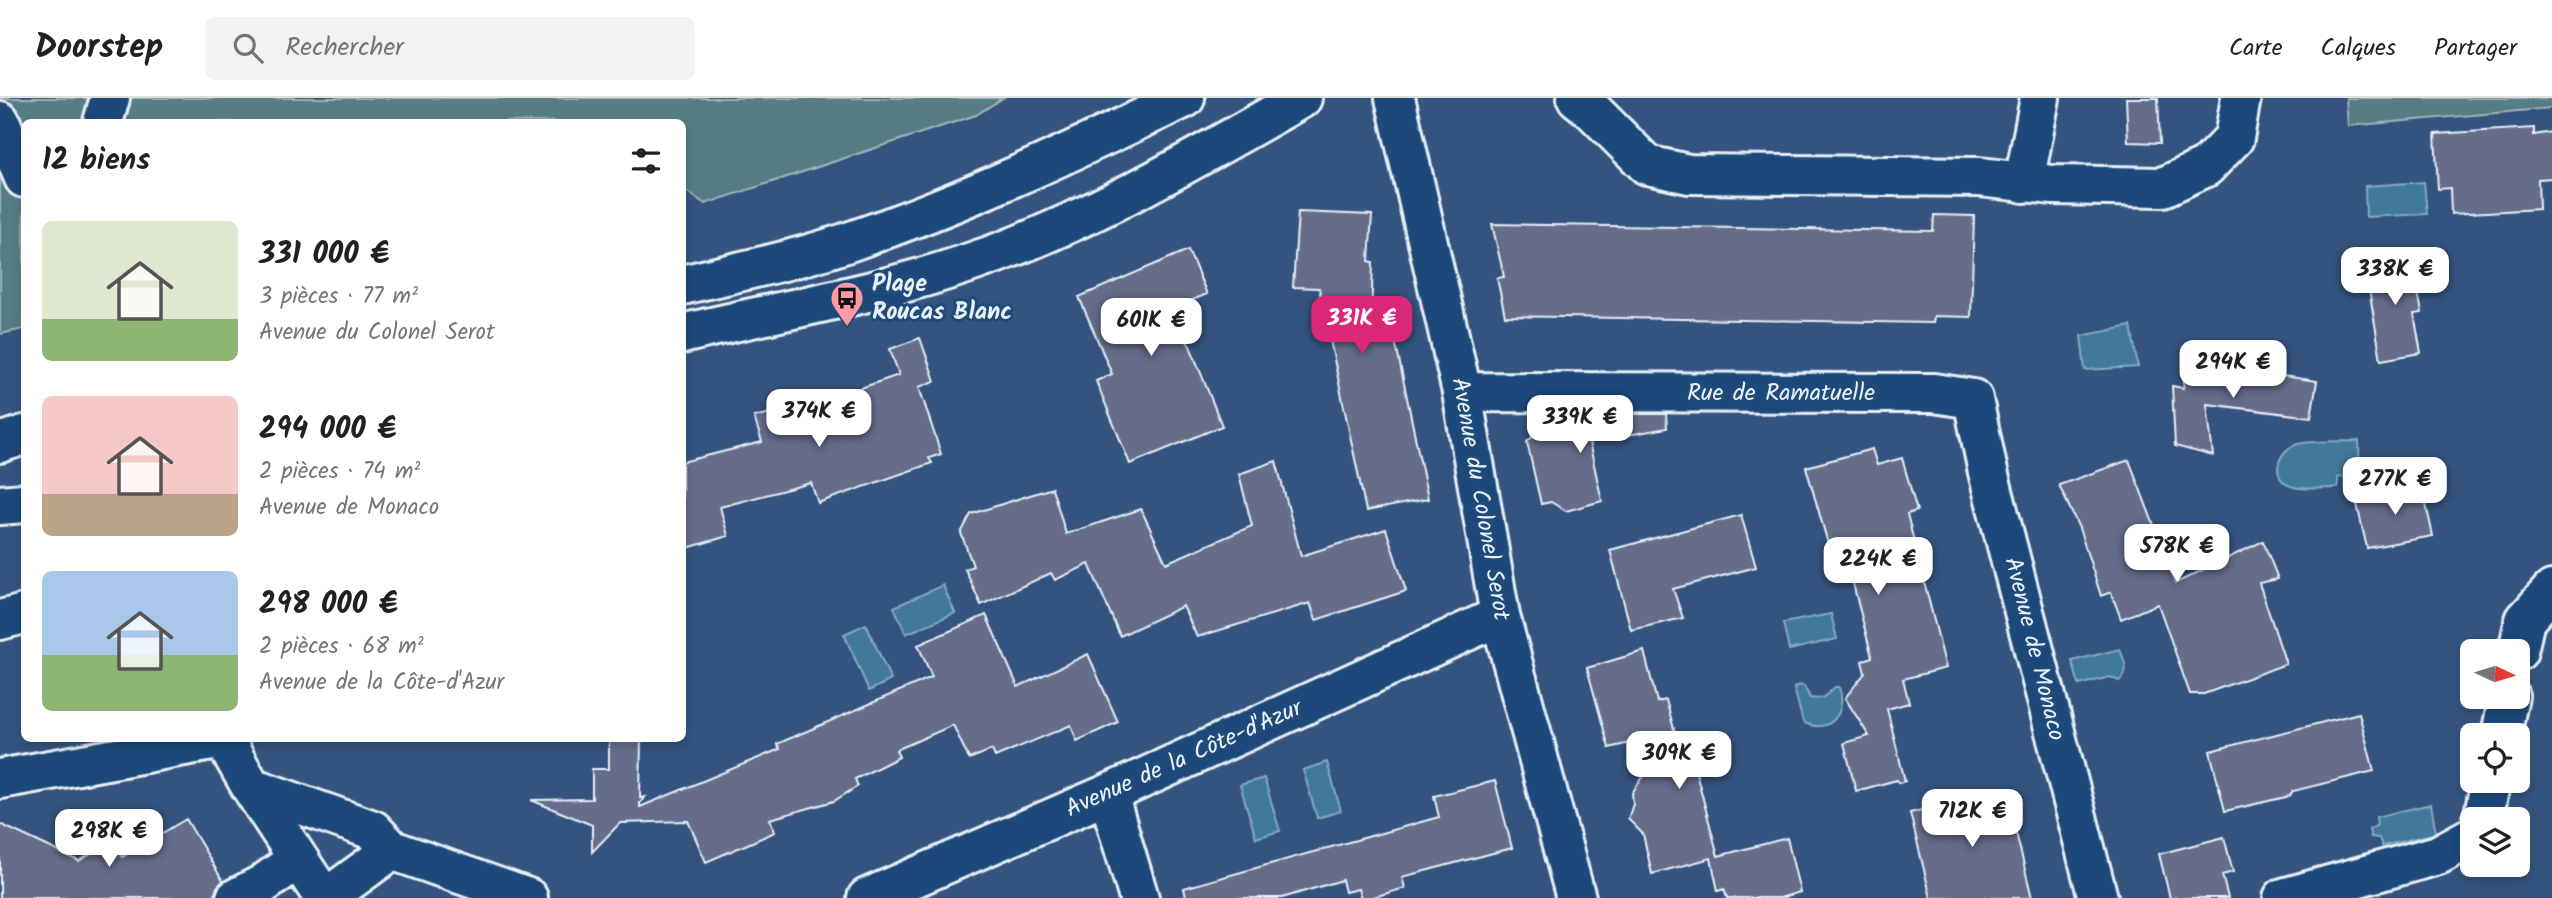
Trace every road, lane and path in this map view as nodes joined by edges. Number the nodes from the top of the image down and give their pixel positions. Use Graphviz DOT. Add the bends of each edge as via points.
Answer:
graph roads {
  1 [pos="110,98"];
  2 [pos="1185,98"];
  3 [pos="1302,98"];
  4 [pos="1395,98"];
  5 [pos="1577,98"];
  6 [pos="2040,98"];
  7 [pos="2241,98"];
  8 [pos="104,119"];
  9 [pos="0,121"];
  10 [pos="21,171"];
  11 [pos="2024,183"];
  12 [pos="686,284"];
  13 [pos="686,333"];
  14 [pos="1462,392"];
  15 [pos="1973,399"];
  16 [pos="21,436"];
  17 [pos="0,443"];
  18 [pos="21,503"];
  19 [pos="0,505"];
  20 [pos="2552,590"];
  21 [pos="21,615"];
  22 [pos="1500,617"];
  23 [pos="0,620"];
  24 [pos="2521,639"];
  25 [pos="206,742"];
  26 [pos="225,742"];
  27 [pos="0,779"];
  28 [pos="251,787"];
  29 [pos="1108,794"];
  30 [pos="2460,843"];
  31 [pos="404,853"];
  32 [pos="298,859"];
  33 [pos="236,898"];
  34 [pos="325,898"];
  35 [pos="528,898"];
  36 [pos="867,898"];
  37 [pos="1139,898"];
  38 [pos="1576,898"];
  39 [pos="2098,898"];
  40 [pos="2283,898"];
  1 -- 8 [label="street"];
  2 -- 12 [label="street" via="950,206 855,240"];
  3 -- 13 [label="street" via="1088,216 976,261 868,293"];
  4 -- 14 [label="street, Avenue du Colonel Serot"];
  5 -- 11 [label="street" via="1647,165 1689,174 1979,177"];
  6 -- 11 [label="street"];
  7 -- 11 [label="street" via="2234,138 2206,167 2163,187"];
  9 -- 10 [label="street"];
  14 -- 15 [label="street, Rue de Ramatuelle" via="1934,393"];
  14 -- 22 [label="street, Avenue du Colonel Serot"];
  15 -- 39 [label="street, Avenue de Monaco"];
  16 -- 17 [label="street"];
  18 -- 19 [label="street"];
  20 -- 24 [label="street" via="2525,620"];
  21 -- 23 [label="street"];
  22 -- 29 [label="street, Avenue de la Côte-d'Azur"];
  22 -- 38 [label="street, Avenue du Colonel Serot"];
  25 -- 27 [label="street"];
  26 -- 28 [label="street"];
  28 -- 31 [label="street" via="373,830"];
  28 -- 32 [label="street"];
  29 -- 36 [label="street, Avenue de la Côte-d'Azur"];
  29 -- 37 [label="street"];
  30 -- 40 [label="street" via="2438,855"];
  31 -- 34 [label="street"];
  31 -- 35 [label="street"];
  32 -- 33 [label="street"];
  32 -- 34 [label="street"];
}
